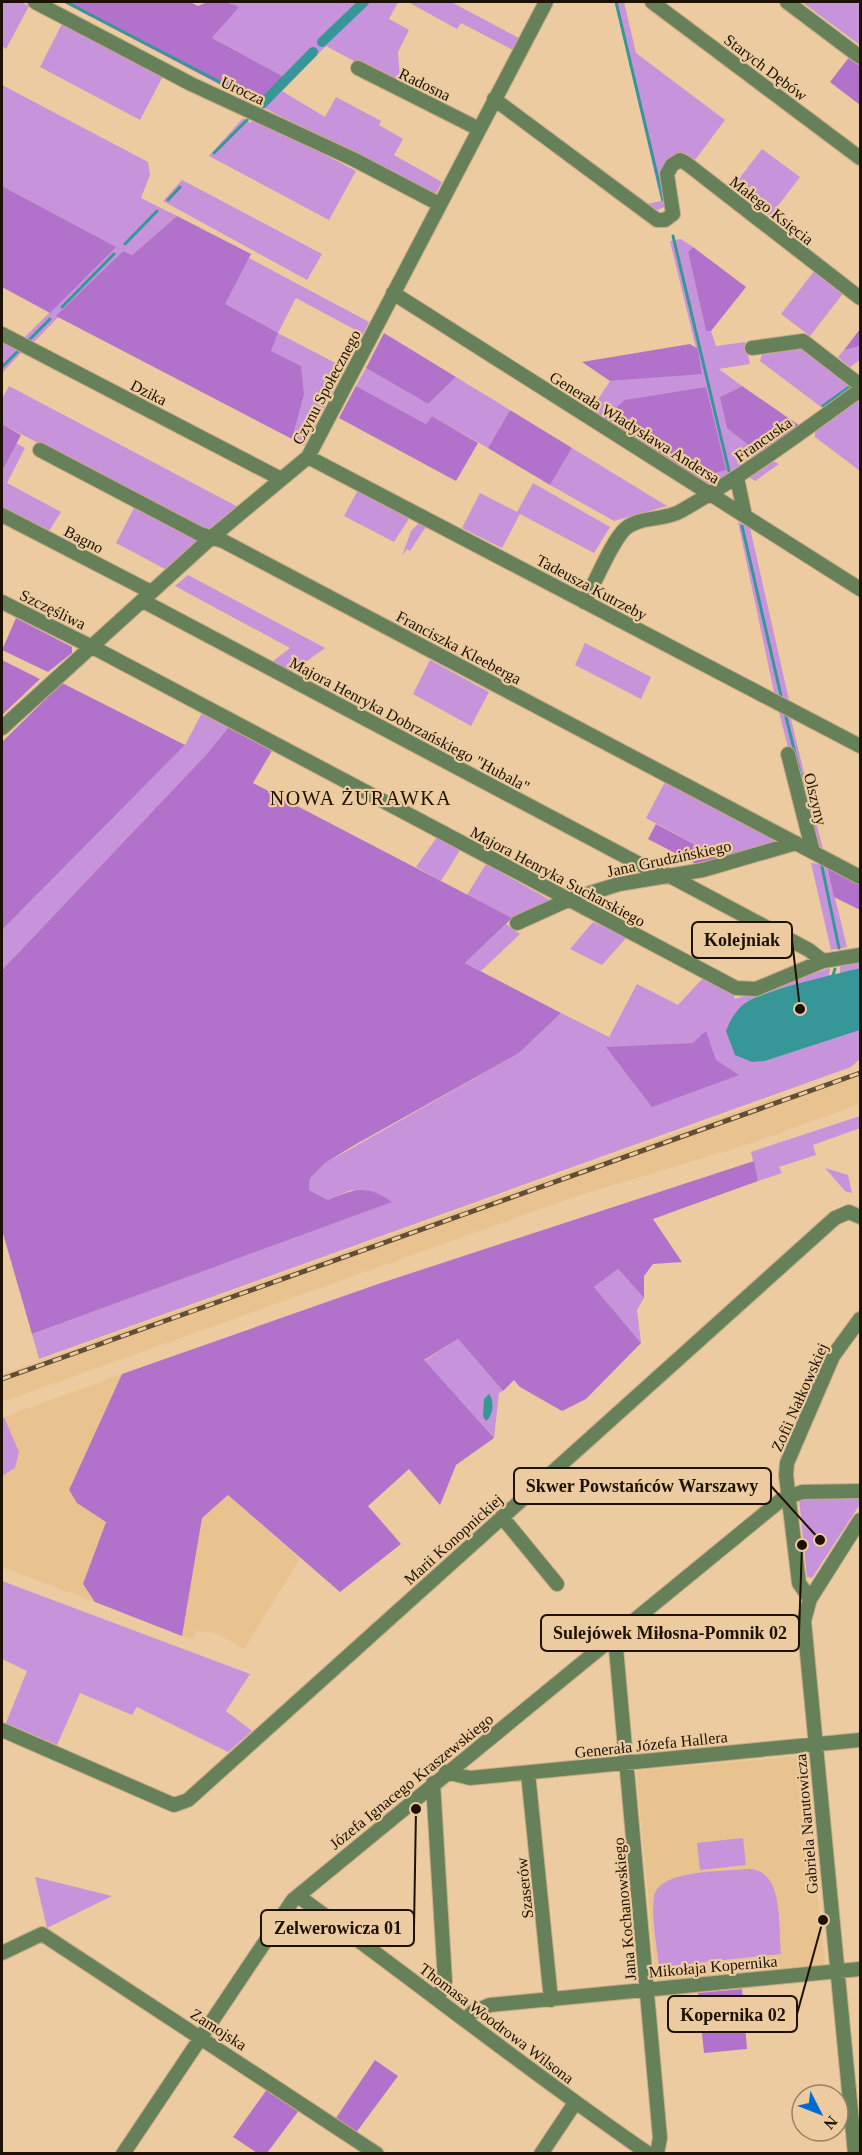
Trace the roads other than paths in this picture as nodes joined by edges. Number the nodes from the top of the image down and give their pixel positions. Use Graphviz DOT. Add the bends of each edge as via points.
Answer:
graph roads {
  1 [pos="35,2"];
  2 [pos="546,2"];
  3 [pos="652,2"];
  4 [pos="787,2"];
  5 [pos="861,57"];
  6 [pos="358,68"];
  7 [pos="495,99"];
  8 [pos="479,129"];
  9 [pos="861,158"];
  10 [pos="439,204"];
  11 [pos="393,293"];
  12 [pos="861,298"];
  13 [pos="2,334"];
  14 [pos="752,348"];
  15 [pos="861,385"];
  16 [pos="861,390"];
  17 [pos="40,450"];
  18 [pos="308,457"];
  19 [pos="737,478"];
  20 [pos="281,479"];
  21 [pos="709,494"];
  22 [pos="2,515"];
  23 [pos="745,516"];
  24 [pos="212,537"];
  25 [pos="861,589"];
  26 [pos="147,597"];
  27 [pos="2,602"];
  28 [pos="584,602"];
  29 [pos="90,646"];
  30 [pos="2,728"];
  31 [pos="861,746"];
  32 [pos="788,754"];
  33 [pos="796,843"];
  34 [pos="813,852"];
  35 [pos="665,876"];
  36 [pos="861,877"];
  37 [pos="568,900"];
  38 [pos="517,923"];
  39 [pos="861,955"];
  40 [pos="823,961"];
  41 [pos="861,1217"];
  42 [pos="861,1319"];
  43 [pos="861,1491"];
  44 [pos="788,1495"];
  45 [pos="502,1516"];
  46 [pos="861,1520"];
  47 [pos="557,1584"];
  48 [pos="810,1599"];
  49 [pos="615,1637"];
  50 [pos="596,1652"];
  51 [pos="616,1662"];
  52 [pos="2,1730"];
  53 [pos="861,1740"];
  54 [pos="816,1745"];
  55 [pos="626,1763"];
  56 [pos="446,1772"];
  57 [pos="528,1773"];
  58 [pos="433,1784"];
  59 [pos="298,1896"];
  60 [pos="2,1953"];
  61 [pos="861,1969"];
  62 [pos="837,1971"];
  63 [pos="648,1989"];
  64 [pos="438,1998"];
  65 [pos="551,2000"];
  66 [pos="466,2019"];
  67 [pos="201,2037"];
  68 [pos="575,2103"];
  69 [pos="123,2154"];
  70 [pos="377,2154"];
  71 [pos="541,2154"];
  72 [pos="649,2154"];
  73 [pos="657,2154"];
  74 [pos="855,2154"];
  1 -- 10 [label="street, Urocza" via="191,84 353,159"];
  2 -- 7 [label="street, Czynu Społecznego"];
  3 -- 9 [label="street, Starych Dębów"];
  4 -- 5 [label="street"];
  6 -- 8 [label="street, Radosna"];
  7 -- 8 [label="street, Czynu Społecznego"];
  7 -- 12 [label="street, Małego Księcia" via="661,220 670,217 674,207 667,174 675,162 686,163"];
  8 -- 10 [label="street, Czynu Społecznego"];
  10 -- 11 [label="street, Czynu Społecznego"];
  11 -- 18 [label="street, Czynu Społecznego"];
  11 -- 21 [label="street, Generała Władysława Andersa"];
  13 -- 20 [label="street, Dzika"];
  14 -- 15 [label="street" via="803,341"];
  16 -- 19 [label="street, Francuska"];
  17 -- 24 [label="street, Franciszka Kleeberga"];
  18 -- 20 [label="street, Czynu Społecznego"];
  18 -- 28 [label="street, Tadeusza Kutrzeby"];
  19 -- 21 [label="street, Francuska"];
  19 -- 23 [label="street"];
  20 -- 24 [label="street, Czynu Społecznego"];
  21 -- 23 [label="street, Generała Władysława Andersa"];
  21 -- 28 [label="street, Francuska" via="678,513 637,522 623,530"];
  22 -- 26 [label="street, Bagno"];
  23 -- 25 [label="street, Generała Władysława Andersa"];
  24 -- 26 [label="street, Czynu Społecznego"];
  24 -- 33 [label="street, Franciszka Kleeberga"];
  26 -- 29 [label="street, Czynu Społecznego"];
  26 -- 35 [label="street, Majora Henryka Dobrzańskiego \"Hubala\""];
  27 -- 29 [label="street, Szczęśliwa"];
  28 -- 31 [label="street, Tadeusza Kutrzeby"];
  29 -- 30 [label="street, Czynu Społecznego"];
  29 -- 37 [label="street, Majora Henryka Sucharskiego"];
  32 -- 34 [label="street, Olszyny"];
  33 -- 34 [label="street, Franciszka Kleeberga"];
  33 -- 35 [label="street, Jana Grudzińskiego" via="703,870"];
  34 -- 36 [label="street, Franciszka Kleeberga"];
  35 -- 37 [label="street, Jana Grudzińskiego" via="619,884"];
  35 -- 40 [label="street, Majora Henryka Dobrzańskiego \"Hubala\"" via="809,950"];
  37 -- 38 [label="street, Jana Grudzińskiego"];
  37 -- 40 [label="street, Majora Henryka Sucharskiego" via="744,991"];
  39 -- 40 [label="street, Majora Henryka Sucharskiego"];
  41 -- 45 [label="street, Marii Konopnickiej" via="849,1212 835,1218"];
  42 -- 44 [label="street, Zofii Nałkowskiej" via="833,1356 789,1455"];
  43 -- 44 [label="street"];
  44 -- 48 [label="street" via="799,1583"];
  44 -- 49 [label="street, Józefa Ignacego Kraszewskiego"];
  45 -- 47 [label="street"];
  45 -- 52 [label="street, Marii Konopnickiej" via="178,1805"];
  46 -- 48 [label="street"];
  48 -- 54 [label="street, Gabriela Narutowicza" via="804,1624"];
  49 -- 50 [label="street, Józefa Ignacego Kraszewskiego"];
  49 -- 51 [label="street, Jana Kochanowskiego"];
  50 -- 51 [label="street"];
  50 -- 56 [label="street, Józefa Ignacego Kraszewskiego"];
  51 -- 55 [label="street, Jana Kochanowskiego"];
  53 -- 54 [label="street, Generała Józefa Hallera"];
  54 -- 55 [label="street, Generała Józefa Hallera"];
  54 -- 62 [label="street, Gabriela Narutowicza"];
  55 -- 57 [label="street, Generała Józefa Hallera"];
  55 -- 63 [label="street, Jana Kochanowskiego"];
  56 -- 57 [label="street, Generała Józefa Hallera" via="470,1778"];
  56 -- 58 [label="street, Józefa Ignacego Kraszewskiego"];
  57 -- 65 [label="street, Szaserów"];
  58 -- 59 [label="street, Józefa Ignacego Kraszewskiego"];
  58 -- 64 [label="street" via="445,1981"];
  59 -- 64 [label="street, Thomasa Woodrowa Wilsona"];
  59 -- 67 [label="street, Józefa Ignacego Kraszewskiego" via="280,1916"];
  60 -- 67 [label="street, Zamojska" via="42,1934"];
  61 -- 62 [label="street, Mikołaja Kopernika"];
  62 -- 63 [label="street, Mikołaja Kopernika"];
  62 -- 74 [label="street, Gabriela Narutowicza"];
  63 -- 65 [label="street, Mikołaja Kopernika"];
  63 -- 73 [label="street, Jana Kochanowskiego" via="660,2138"];
  64 -- 66 [label="street, Thomasa Woodrowa Wilsona"];
  65 -- 66 [label="street, Mikołaja Kopernika" via="490,2006"];
  66 -- 68 [label="street, Thomasa Woodrowa Wilsona"];
  67 -- 69 [label="street, Józefa Ignacego Kraszewskiego"];
  67 -- 70 [label="street, Zamojska"];
  68 -- 71 [label="street"];
  68 -- 72 [label="street, Thomasa Woodrowa Wilsona"];
}
